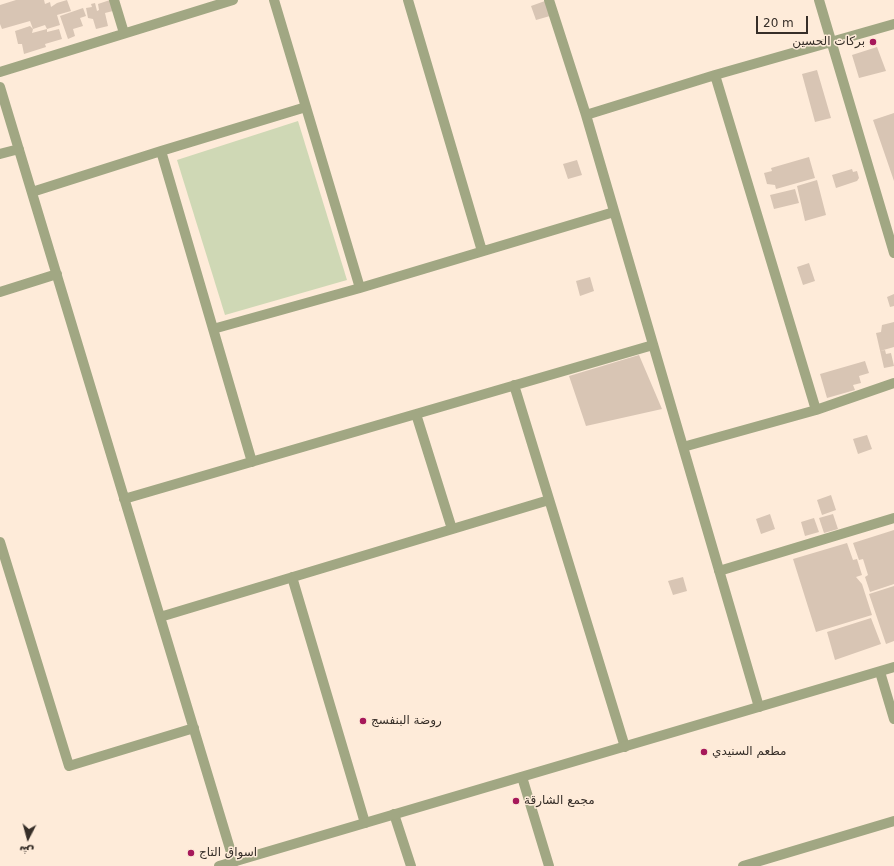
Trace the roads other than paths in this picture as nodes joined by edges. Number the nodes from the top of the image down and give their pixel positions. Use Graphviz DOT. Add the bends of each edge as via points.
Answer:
graph roads {
  1 [pos="114,0"];
  2 [pos="233,0"];
  3 [pos="274,0"];
  4 [pos="408,0"];
  5 [pos="549,0"];
  6 [pos="819,0"];
  7 [pos="894,24"];
  8 [pos="124,33"];
  9 [pos="831,41"];
  10 [pos="0,72"];
  11 [pos="715,75"];
  12 [pos="0,87"];
  13 [pos="306,107"];
  14 [pos="586,115"];
  15 [pos="19,149"];
  16 [pos="161,150"];
  17 [pos="0,154"];
  18 [pos="32,192"];
  19 [pos="614,212"];
  20 [pos="482,251"];
  21 [pos="894,253"];
  22 [pos="56,274"];
  23 [pos="360,288"];
  24 [pos="0,292"];
  25 [pos="213,329"];
  26 [pos="653,345"];
  27 [pos="894,383"];
  28 [pos="514,385"];
  29 [pos="816,410"];
  30 [pos="416,414"];
  31 [pos="683,447"];
  32 [pos="252,462"];
  33 [pos="124,499"];
  34 [pos="549,500"];
  35 [pos="894,518"];
  36 [pos="452,529"];
  37 [pos="0,542"];
  38 [pos="4,566"];
  39 [pos="719,571"];
  40 [pos="292,577"];
  41 [pos="160,617"];
  42 [pos="894,667"];
  43 [pos="880,672"];
  44 [pos="758,707"];
  45 [pos="894,720"];
  46 [pos="194,728"];
  47 [pos="626,746"];
  48 [pos="522,777"];
  49 [pos="394,814"];
  50 [pos="894,821"];
  51 [pos="365,823"];
  52 [pos="234,862"];
  53 [pos="219,866"];
  54 [pos="411,866"];
  55 [pos="548,866"];
  56 [pos="743,866"];
  1 -- 8 [label="street"];
  2 -- 8 [label="street"];
  3 -- 13 [label="street"];
  4 -- 20 [label="street"];
  5 -- 14 [label="street"];
  6 -- 9 [label="street"];
  7 -- 9 [label="street"];
  8 -- 10 [label="street"];
  9 -- 11 [label="street"];
  9 -- 21 [label="street"];
  11 -- 14 [label="street"];
  11 -- 29 [label="street"];
  12 -- 15 [label="street"];
  13 -- 16 [label="street"];
  13 -- 23 [label="street"];
  14 -- 19 [label="street"];
  15 -- 17 [label="street"];
  15 -- 18 [label="street"];
  16 -- 18 [label="street"];
  16 -- 25 [label="street"];
  18 -- 22 [label="street"];
  19 -- 20 [label="street"];
  19 -- 26 [label="street"];
  20 -- 23 [label="street"];
  22 -- 24 [label="street"];
  22 -- 33 [label="street"];
  23 -- 25 [label="street"];
  25 -- 32 [label="street"];
  26 -- 28 [label="street"];
  26 -- 31 [label="street"];
  27 -- 29 [label="street"];
  28 -- 30 [label="street"];
  28 -- 34 [label="street"];
  29 -- 31 [label="street"];
  30 -- 32 [label="street"];
  30 -- 36 [label="street"];
  31 -- 39 [label="street"];
  32 -- 33 [label="street"];
  33 -- 41 [label="street"];
  34 -- 36 [label="street"];
  34 -- 47 [label="street"];
  35 -- 39 [label="street"];
  36 -- 40 [label="street"];
  37 -- 38 [label="street"];
  38 -- 46 [label="street" via="69,766"];
  39 -- 44 [label="street"];
  40 -- 41 [label="street"];
  40 -- 51 [label="street"];
  41 -- 46 [label="street"];
  42 -- 43 [label="street"];
  43 -- 44 [label="street"];
  43 -- 45 [label="street"];
  44 -- 47 [label="street"];
  46 -- 52 [label="street"];
  47 -- 48 [label="street"];
  48 -- 49 [label="street"];
  48 -- 55 [label="street"];
  49 -- 51 [label="street"];
  49 -- 54 [label="street"];
  50 -- 56 [label="street"];
  51 -- 52 [label="street"];
  52 -- 53 [label="street"];
}
